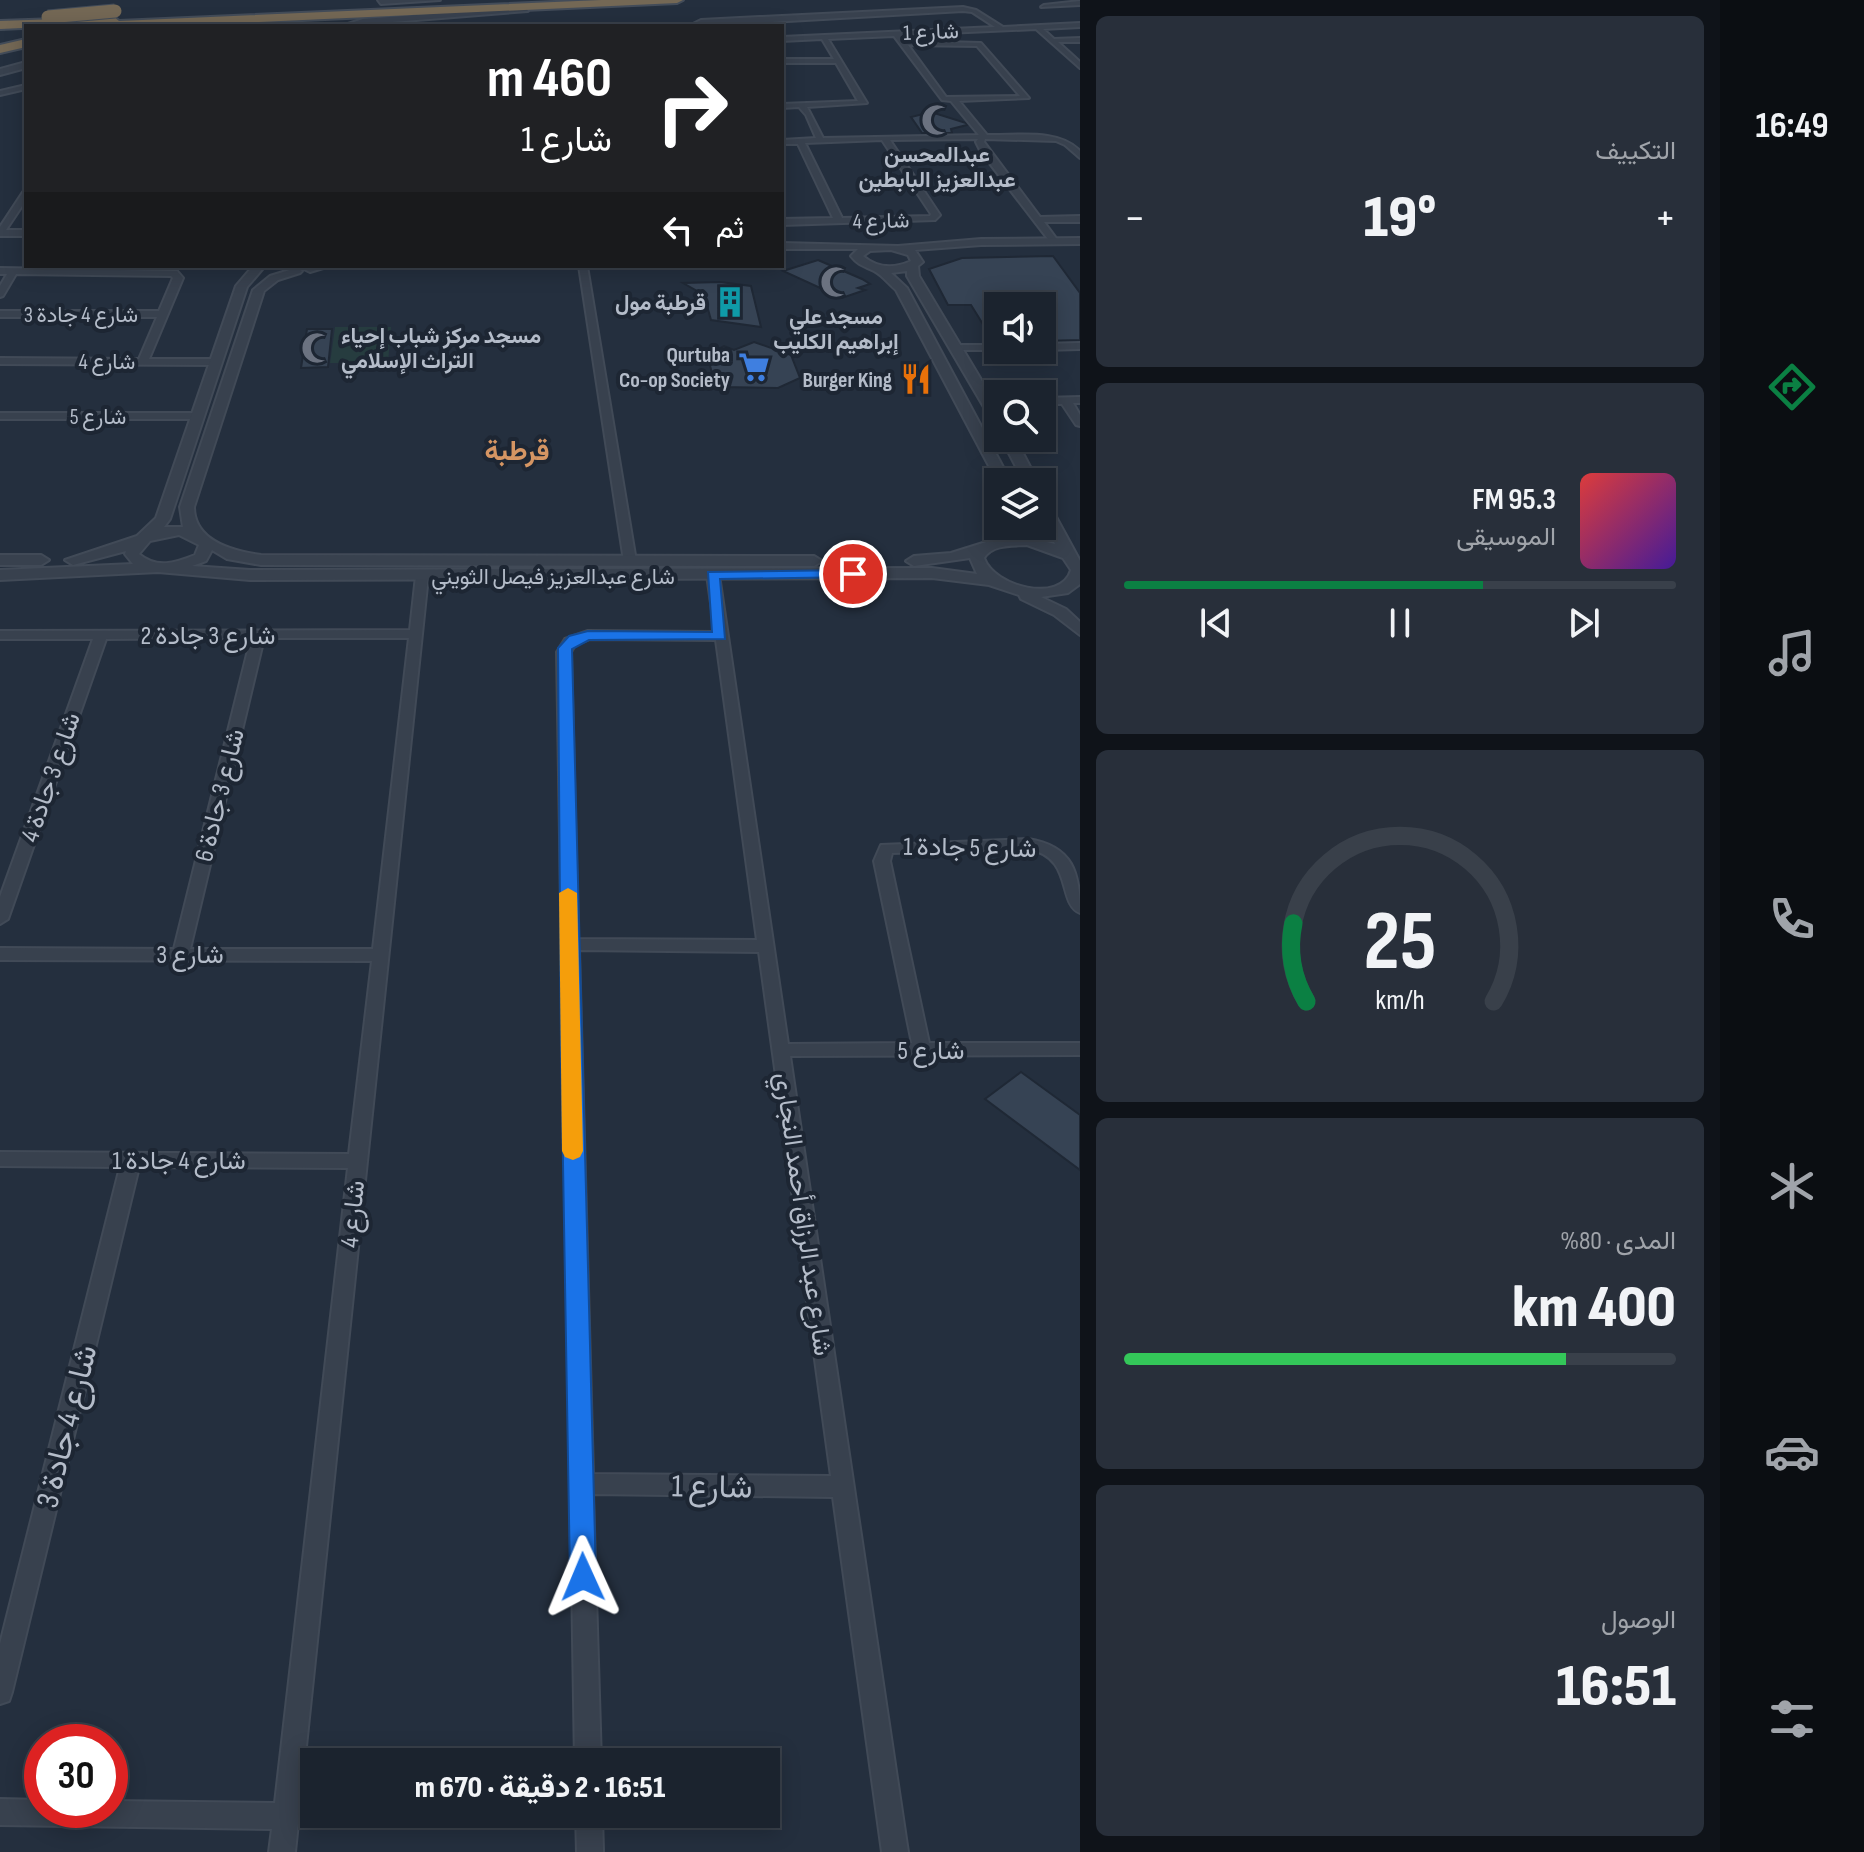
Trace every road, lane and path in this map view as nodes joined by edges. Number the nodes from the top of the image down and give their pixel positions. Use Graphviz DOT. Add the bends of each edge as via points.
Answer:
graph roads {
  1 [pos="436,0"];
  2 [pos="552,0"];
  3 [pos="677,0"];
  4 [pos="381,2"];
  5 [pos="1080,3"];
  6 [pos="599,4"];
  7 [pos="472,9"];
  8 [pos="32,10"];
  9 [pos="161,10"];
  10 [pos="319,10"];
  11 [pos="130,11"];
  12 [pos="1054,13"];
  13 [pos="146,14"];
  14 [pos="1065,19"];
  15 [pos="71,24"];
  16 [pos="138,24"];
  17 [pos="241,24"];
  18 [pos="353,24"];
  19 [pos="699,24"];
  20 [pos="1078,25"];
  21 [pos="24,27"];
  22 [pos="1038,27"];
  23 [pos="0,28"];
  24 [pos="1001,28"];
  25 [pos="24,32"];
  26 [pos="895,32"];
  27 [pos="824,37"];
  28 [pos="784,39"];
  29 [pos="1056,40"];
  30 [pos="1080,40"];
  31 [pos="24,43"];
  32 [pos="903,43"];
  33 [pos="0,49"];
  34 [pos="784,61"];
  35 [pos="837,61"];
  36 [pos="24,66"];
  37 [pos="1080,66"];
  38 [pos="0,72"];
  39 [pos="24,87"];
  40 [pos="0,93"];
  41 [pos="955,101"];
  42 [pos="784,104"];
  43 [pos="801,105"];
  44 [pos="984,138"];
  45 [pos="885,139"];
  46 [pos="800,141"];
  47 [pos="821,141"];
  48 [pos="784,142"];
  49 [pos="1080,156"];
  50 [pos="24,198"];
  51 [pos="1080,219"];
  52 [pos="1039,220"];
  53 [pos="839,221"];
  54 [pos="784,222"];
  55 [pos="0,233"];
  56 [pos="24,233"];
  57 [pos="1054,241"];
  58 [pos="1080,241"];
  59 [pos="784,246"];
  60 [pos="876,246"];
  61 [pos="901,248"];
  62 [pos="1080,248"];
  63 [pos="784,253"];
  64 [pos="858,260"];
  65 [pos="914,265"];
  66 [pos="257,268"];
  67 [pos="583,268"];
  68 [pos="878,268"];
  69 [pos="307,269"];
  70 [pos="0,271"];
  71 [pos="13,271"];
  72 [pos="0,294"];
  73 [pos="0,314"];
  74 [pos="162,314"];
  75 [pos="1080,346"];
  76 [pos="1056,347"];
  77 [pos="959,348"];
  78 [pos="984,348"];
  79 [pos="0,361"];
  80 [pos="143,361"];
  81 [pos="215,362"];
  82 [pos="984,387"];
  83 [pos="1080,400"];
  84 [pos="1056,401"];
  85 [pos="1066,401"];
  86 [pos="0,416"];
  87 [pos="195,416"];
  88 [pos="1080,423"];
  89 [pos="1015,452"];
  90 [pos="1017,455"];
  91 [pos="991,457"];
  92 [pos="997,468"];
  93 [pos="1024,468"];
  94 [pos="175,478"];
  95 [pos="197,478"];
  96 [pos="1056,531"];
  97 [pos="199,537"];
  98 [pos="143,539"];
  99 [pos="1017,541"];
  100 [pos="981,551"];
  101 [pos="1068,555"];
  102 [pos="0,560"];
  103 [pos="630,561"];
  104 [pos="156,568"];
  105 [pos="0,575"];
  106 [pos="713,575"];
  107 [pos="422,576"];
  108 [pos="990,580"];
  109 [pos="1008,589"];
  110 [pos="1077,590"];
  111 [pos="1080,630"];
  112 [pos="416,634"];
  113 [pos="0,635"];
  114 [pos="101,635"];
  115 [pos="258,635"];
  116 [pos="720,636"];
  117 [pos="1080,908"];
  118 [pos="0,919"];
  119 [pos="569,944"];
  120 [pos="765,946"];
  121 [pos="0,954"];
  122 [pos="181,954"];
  123 [pos="381,955"];
  124 [pos="1080,1049"];
  125 [pos="781,1050"];
  126 [pos="922,1050"];
  127 [pos="0,1159"];
  128 [pos="131,1160"];
  129 [pos="357,1161"];
  130 [pos="581,1484"];
  131 [pos="843,1487"];
  132 [pos="0,1692"];
  133 [pos="588,1748"];
  134 [pos="0,1812"];
  135 [pos="286,1816"];
  136 [pos="589,1828"];
  137 [pos="282,1852"];
  138 [pos="590,1852"];
  139 [pos="895,1852"];
  1 -- 4 [label="street"];
  2 -- 10 [label="highway"];
  3 -- 6 [label="highway"];
  4 -- 9 [label="highway"];
  4 -- 13 [label="highway"];
  5 -- 12 [label="street" via="1043,6"];
  6 -- 7 [label="highway"];
  6 -- 18 [label="street"];
  7 -- 16 [label="highway"];
  7 -- 17 [label="highway"];
  8 -- 13 [label="highway"];
  10 -- 13 [label="highway"];
  10 -- 15 [label="highway"];
  11 -- 23 [label="highway, bridge" via="48,17"];
  14 -- 20 [label="street"];
  19 -- 24 [label="street" via="963,9"];
  20 -- 22 [label="street, شارع 1"];
  21 -- 23 [label="highway"];
  22 -- 24 [label="street, شارع 1"];
  22 -- 29 [label="street"];
  23 -- 25 [label="highway"];
  24 -- 26 [label="street, شارع 1"];
  26 -- 27 [label="street, شارع 1"];
  26 -- 32 [label="street"];
  27 -- 28 [label="street, شارع 1"];
  27 -- 35 [label="street"];
  29 -- 30 [label="street"];
  29 -- 37 [label="street"];
  31 -- 33 [label="highway"];
  32 -- 41 [label="street" via="942,97"];
  32 -- 41 [label="street" via="977,43 1025,98"];
  34 -- 35 [label="street"];
  35 -- 43 [label="street" via="863,103"];
  36 -- 38 [label="street"];
  39 -- 40 [label="street"];
  41 -- 44 [label="street"];
  42 -- 43 [label="street"];
  43 -- 47 [label="street"];
  44 -- 45 [label="street"];
  44 -- 49 [label="street" via="1065,140"];
  44 -- 52 [label="street" via="984,150"];
  45 -- 47 [label="street"];
  45 -- 53 [label="street, شارع 4" via="936,215 928,220"];
  46 -- 47 [label="street"];
  46 -- 48 [label="street"];
  46 -- 53 [label="street"];
  50 -- 55 [label="street"];
  51 -- 52 [label="street"];
  52 -- 57 [label="street"];
  53 -- 54 [label="street, شارع 4"];
  55 -- 56 [label="street"];
  57 -- 58 [label="street"];
  57 -- 61 [label="street"];
  59 -- 60 [label="street"];
  60 -- 61 [label="street"];
  60 -- 64 [label="street" via="860,251"];
  61 -- 65 [label="street" via="917,256"];
  62 -- 65 [label="street" via="966,251"];
  63 -- 64 [label="street"];
  64 -- 68 [label="street"];
  65 -- 68 [label="street"];
  65 -- 77 [label="street" via="913,276"];
  66 -- 81 [label="street" via="244,282"];
  67 -- 103 [label="street"];
  68 -- 91 [label="street" via="901,288"];
  69 -- 95 [label="street" via="269,280 259,290"];
  70 -- 71 [label="street"];
  71 -- 72 [label="street"];
  71 -- 74 [label="street" via="174,273 178,278"];
  73 -- 74 [label="street, شارع 4 جادة 3"];
  74 -- 80 [label="street"];
  75 -- 76 [label="street"];
  77 -- 78 [label="street"];
  77 -- 82 [label="street"];
  79 -- 80 [label="street, شارع 4"];
  80 -- 81 [label="street, شارع 4"];
  81 -- 87 [label="street"];
  83 -- 85 [label="street"];
  84 -- 85 [label="street"];
  85 -- 88 [label="street"];
  86 -- 87 [label="street, شارع 5"];
  87 -- 94 [label="street"];
  89 -- 90 [label="street"];
  90 -- 91 [label="street"];
  90 -- 93 [label="street"];
  91 -- 92 [label="street"];
  94 -- 95 [label="street"];
  94 -- 98 [label="street" via="162,522"];
  95 -- 97 [label="street" via="186,512"];
  96 -- 101 [label="street"];
  97 -- 98 [label="street" via="171,531"];
  97 -- 103 [label="street, شارع عبدالعزيز فيصل الثويني" via="225,553 261,560"];
  97 -- 104 [label="street" via="206,551 201,558 184,566"];
  98 -- 102 [label="street" via="78,560"];
  98 -- 104 [label="street" via="132,550 133,557"];
  99 -- 100 [label="street, شارع عبدالعزيز فيصل الثويني" via="997,542"];
  99 -- 101 [label="street"];
  100 -- 103 [label="street, شارع عبدالعزيز فيصل الثويني" via="913,561"];
  100 -- 108 [label="street" via="975,564"];
  101 -- 110 [label="street" via="1079,570"];
  104 -- 105 [label="street, شارع عبدالعزيز فيصل الثويني"];
  104 -- 107 [label="street, شارع عبدالعزيز فيصل الثويني" via="250,575"];
  106 -- 107 [label="street, شارع عبدالعزيز فيصل الثويني"];
  106 -- 108 [label="street, شارع عبدالعزيز فيصل الثويني" via="942,573"];
  106 -- 116 [label="street, شارع عبد الرزاق أحمد النجاري"];
  107 -- 112 [label="street, شارع 4"];
  108 -- 109 [label="street, شارع عبدالعزيز فيصل الثويني"];
  109 -- 110 [label="street"];
  109 -- 111 [label="street, شارع عبدالعزيز فيصل الثويني" via="1050,607"];
  112 -- 115 [label="street, شارع 3 جادة 2"];
  112 -- 123 [label="street, شارع 4"];
  113 -- 114 [label="street, شارع 3 جادة 2"];
  114 -- 115 [label="street, شارع 3 جادة 2"];
  114 -- 118 [label="street, شارع 3 جادة 4"];
  115 -- 122 [label="street, شارع 3 جادة 6"];
  116 -- 119 [label="street" via="588,635 565,648"];
  116 -- 120 [label="street, شارع عبد الرزاق أحمد النجاري"];
  117 -- 126 [label="street, شارع 5 جادة 1" via="1063,861 1044,846 886,848 882,861"];
  119 -- 120 [label="street"];
  119 -- 130 [label="street"];
  120 -- 125 [label="street, شارع عبد الرزاق أحمد النجاري"];
  121 -- 122 [label="street, شارع 3"];
  122 -- 123 [label="street, شارع 3"];
  123 -- 129 [label="street, شارع 4"];
  124 -- 126 [label="street, شارع 5"];
  125 -- 126 [label="street, شارع 5"];
  125 -- 131 [label="street, شارع عبد الرزاق أحمد النجاري"];
  127 -- 128 [label="street, شارع 4 جادة 1"];
  128 -- 129 [label="street, شارع 4 جادة 1"];
  128 -- 132 [label="street, شارع 4 جادة 3"];
  129 -- 135 [label="street, شارع 4"];
  130 -- 131 [label="street, شارع 1"];
  130 -- 133 [label="street"];
  131 -- 139 [label="street, شارع عبد الرزاق أحمد النجاري"];
  134 -- 135 [label="street"];
  135 -- 137 [label="street, شارع 4"];
  136 -- 138 [label="street"];
}
